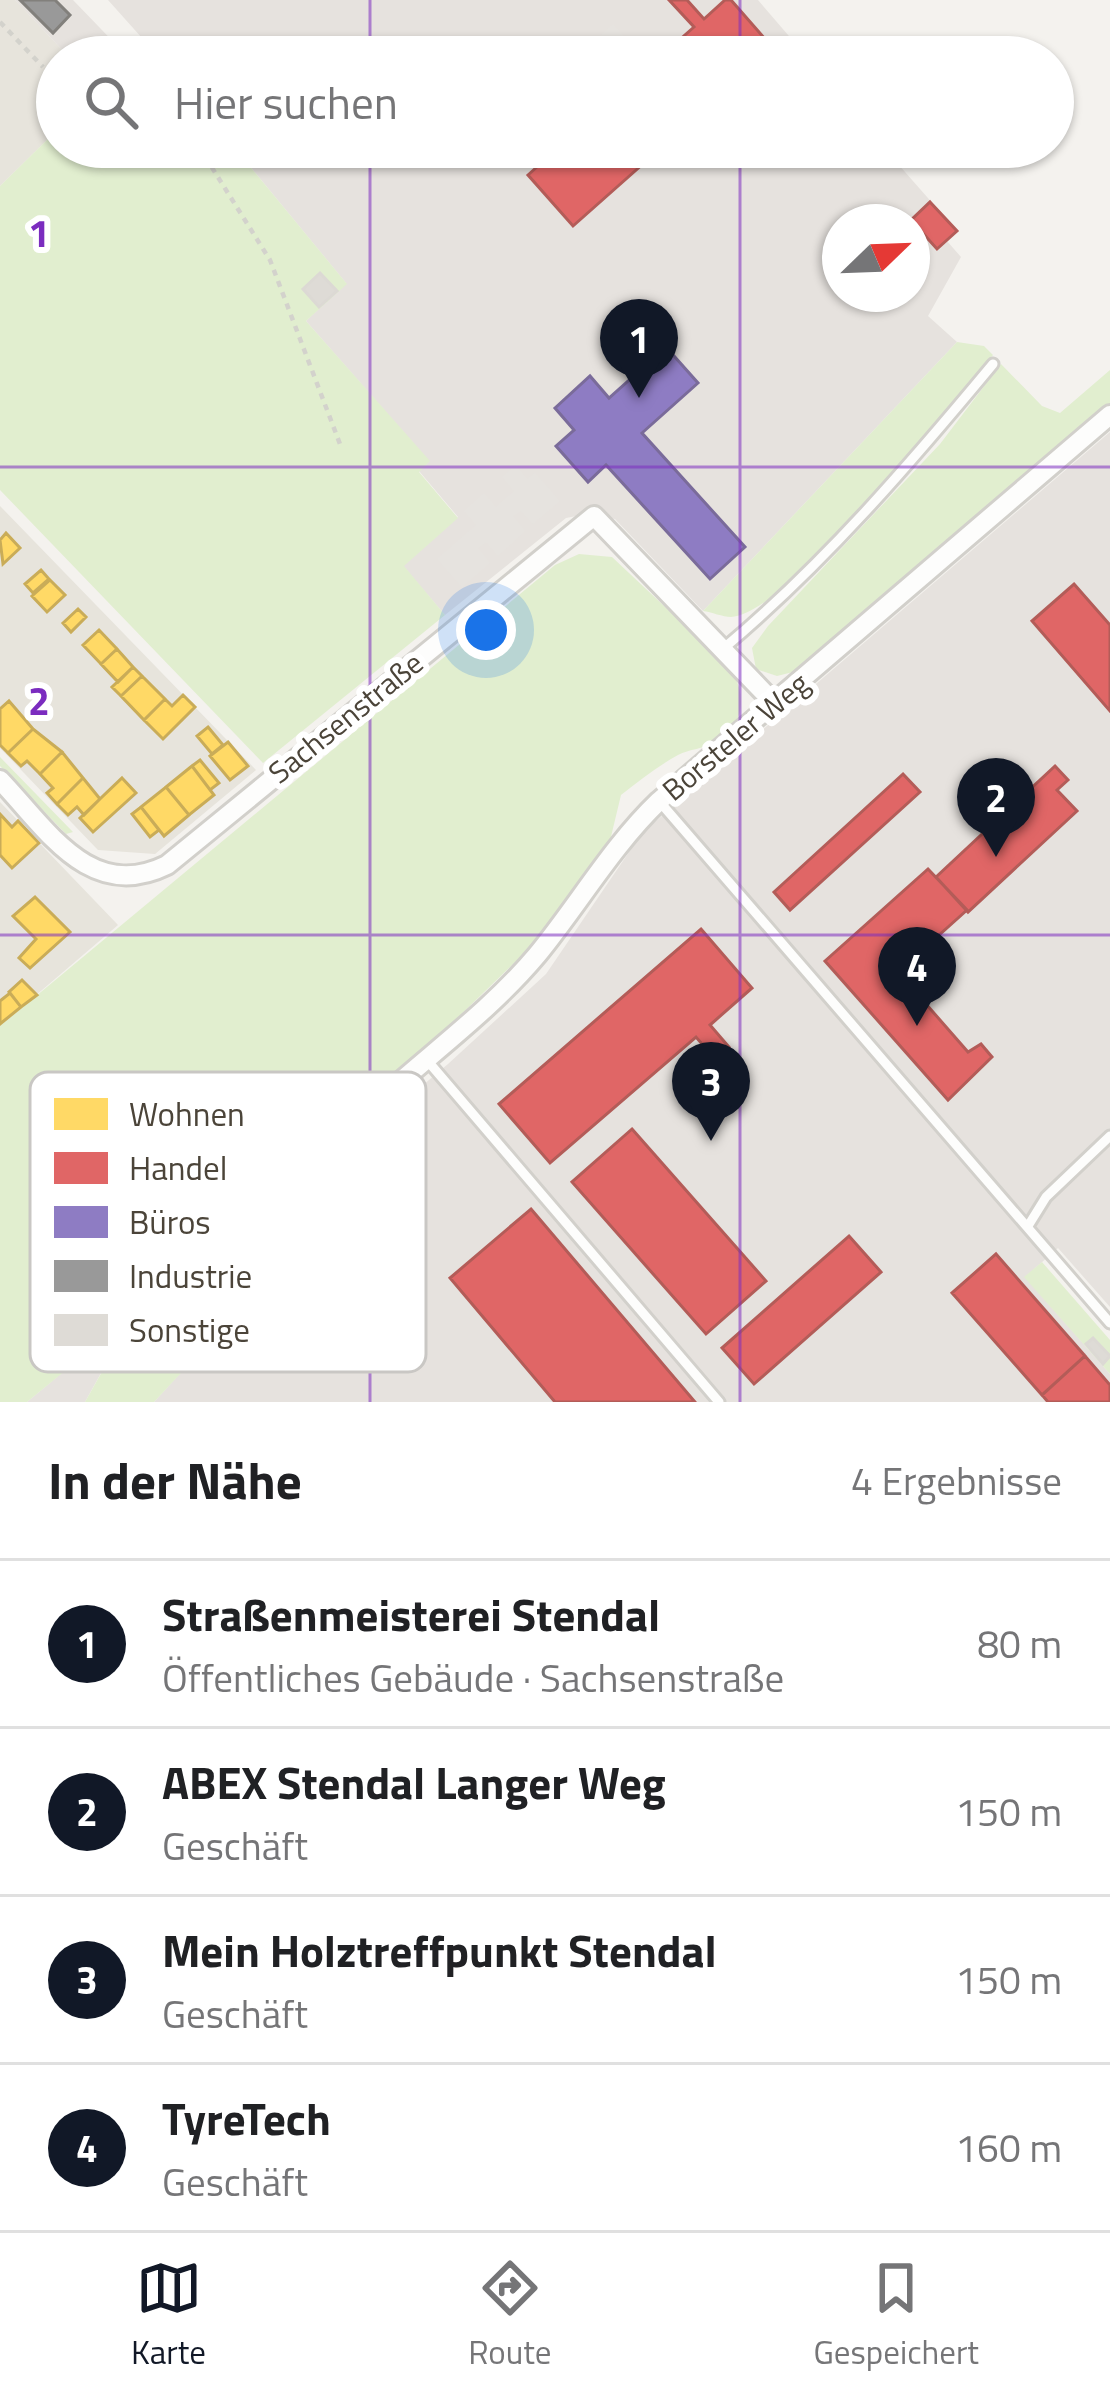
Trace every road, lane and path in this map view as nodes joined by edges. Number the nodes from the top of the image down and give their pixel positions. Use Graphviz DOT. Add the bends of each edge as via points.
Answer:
graph roads {
  1 [pos="0,22"];
  2 [pos="36,60"];
  3 [pos="212,168"];
  4 [pos="993,364"];
  5 [pos="1110,415"];
  6 [pos="340,444"];
  7 [pos="724,649"];
  8 [pos="775,704"];
  9 [pos="0,780"];
  10 [pos="658,801"];
  11 [pos="426,1059"];
  12 [pos="411,1072"];
  13 [pos="1110,1136"];
  14 [pos="1028,1226"];
  15 [pos="1110,1322"];
  16 [pos="719,1402"];
  1 -- 2 [label="path"];
  3 -- 6 [label="path" via="270,260"];
  4 -- 7 [label="lane" via="861,520"];
  5 -- 8 [label="street, Borsteler Weg"];
  7 -- 8 [label="street, Sachsenstraße"];
  7 -- 9 [label="street, Sachsenstraße" via="594,516 151,873 83,866"];
  8 -- 10 [label="street, Borsteler Weg"];
  10 -- 11 [label="street, Borsteler Weg" via="534,958"];
  10 -- 14 [label="lane"];
  11 -- 12 [label="street, Borsteler Weg"];
  11 -- 16 [label="lane"];
  13 -- 14 [label="lane" via="1046,1197"];
  14 -- 15 [label="lane"];
}
